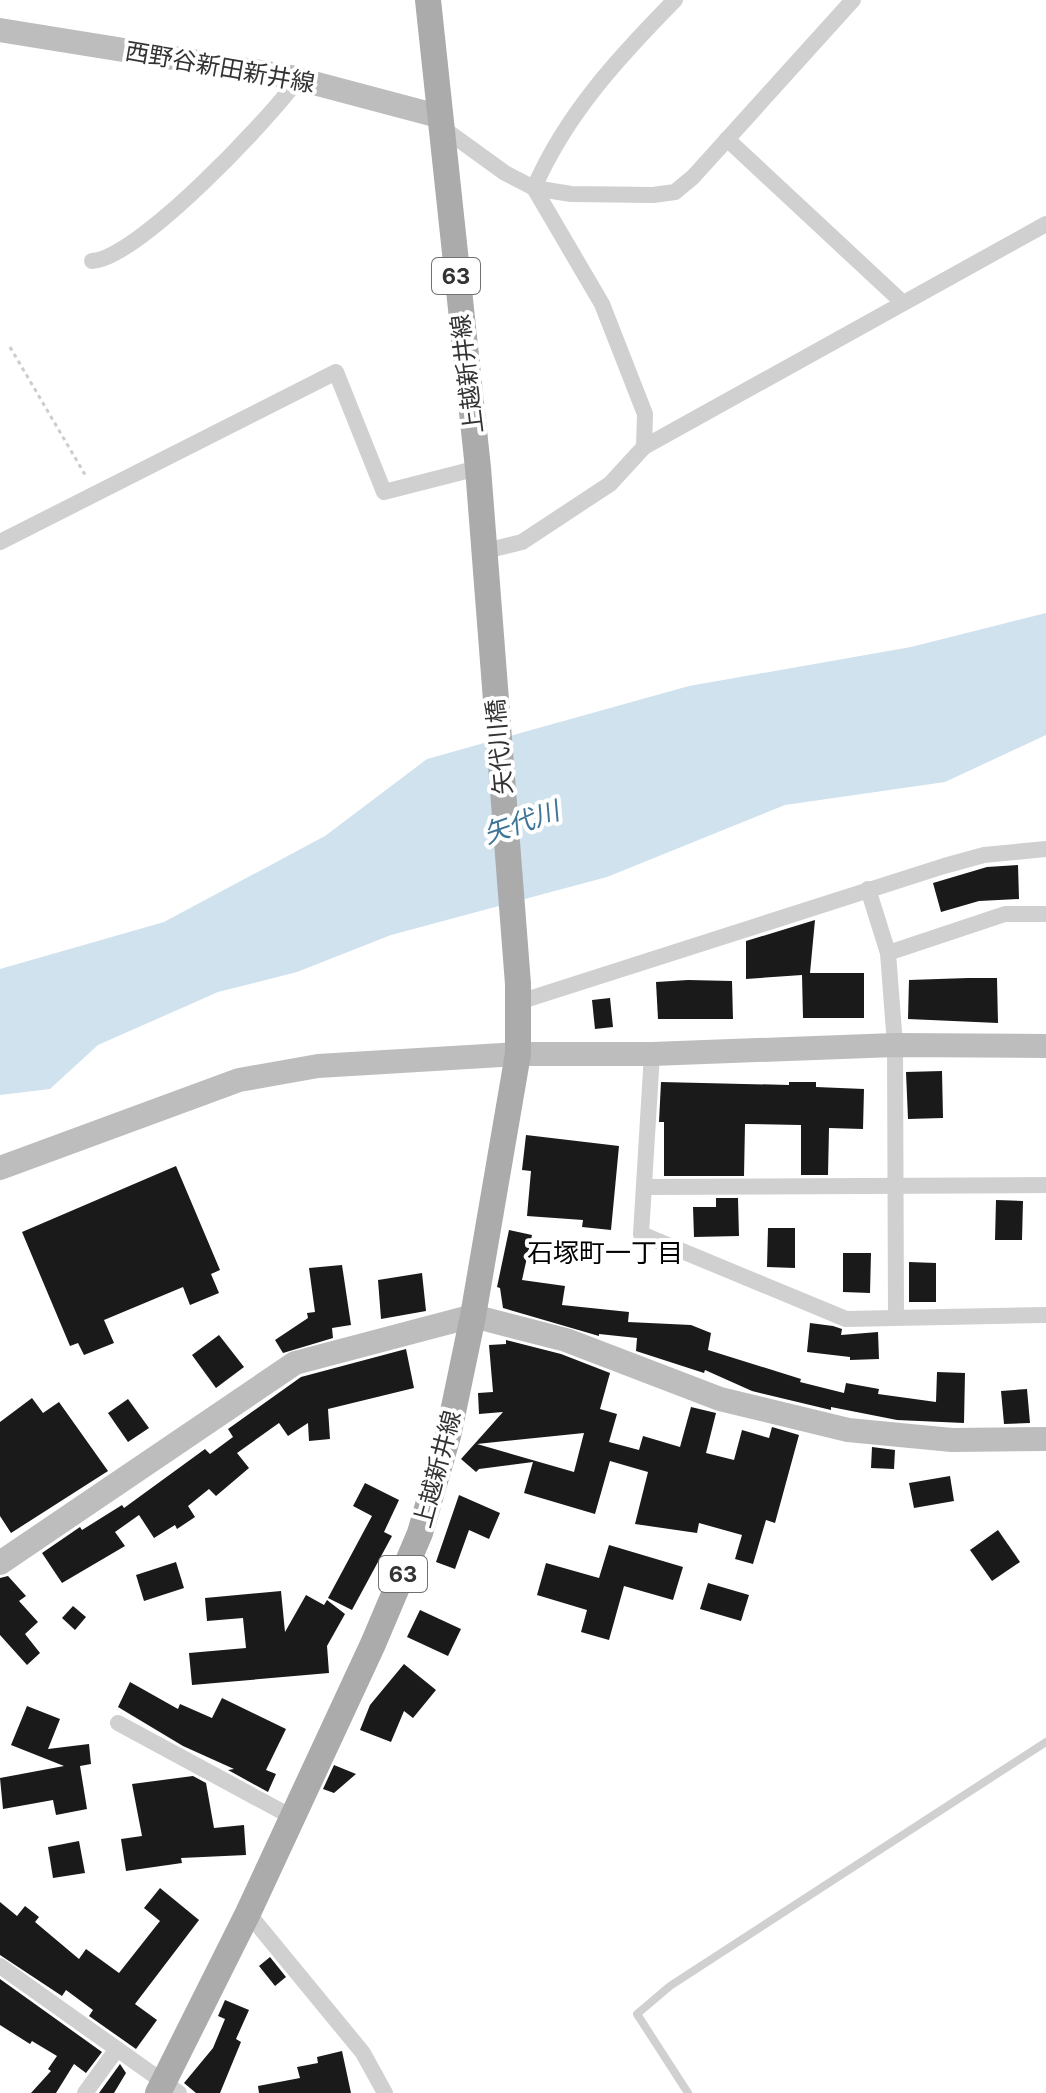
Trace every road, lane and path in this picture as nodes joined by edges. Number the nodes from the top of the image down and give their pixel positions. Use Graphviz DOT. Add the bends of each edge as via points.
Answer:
graph roads {
  1 [pos="428,0"];
  2 [pos="675,0"];
  3 [pos="853,0"];
  4 [pos="0,30"];
  5 [pos="298,79"];
  6 [pos="439,121"];
  7 [pos="727,139"];
  8 [pos="534,188"];
  9 [pos="1046,224"];
  10 [pos="92,261"];
  11 [pos="902,302"];
  12 [pos="10,347"];
  13 [pos="644,447"];
  14 [pos="478,468"];
  15 [pos="97,495"];
  16 [pos="0,542"];
  17 [pos="485,551"];
  18 [pos="488,605"];
  19 [pos="1046,849"];
  20 [pos="868,889"];
  21 [pos="1046,914"];
  22 [pos="888,953"];
  23 [pos="519,993"];
  24 [pos="895,1045"];
  25 [pos="1046,1046"];
  26 [pos="518,1054"];
  27 [pos="652,1054"];
  28 [pos="0,1168"];
  29 [pos="897,1185"];
  30 [pos="1046,1185"];
  31 [pos="646,1187"];
  32 [pos="1046,1315"];
  33 [pos="473,1316"];
  34 [pos="896,1317"];
  35 [pos="1046,1439"];
  36 [pos="0,1563"];
  37 [pos="118,1723"];
  38 [pos="1046,1742"];
  39 [pos="292,1817"];
  40 [pos="248,1913"];
  41 [pos="0,1966"];
  42 [pos="117,2049"];
  43 [pos="167,2089"];
  44 [pos="85,2093"];
  45 [pos="385,2093"];
  46 [pos="688,2093"];
  1 -- 6 [label="main road, 上越新井線 / 63"];
  2 -- 8 [label="street" via="620,56 577,111"];
  3 -- 7 [label="street"];
  4 -- 5 [label="street, 西野谷新田新井線"];
  5 -- 6 [label="street, 西野谷新田新井線"];
  5 -- 10 [label="street" via="275,111 170,212 107,261"];
  6 -- 8 [label="street" via="505,173"];
  6 -- 14 [label="main road, 上越新井線 / 63"];
  7 -- 8 [label="street" via="675,192 617,196"];
  7 -- 11 [label="street"];
  8 -- 13 [label="street" via="602,304 645,414"];
  9 -- 11 [label="street"];
  11 -- 13 [label="street"];
  12 -- 15 [label="path"];
  13 -- 17 [label="street" via="610,484 522,542"];
  14 -- 15 [label="street" via="384,492 336,372"];
  14 -- 17 [label="main road, 上越新井線 / 63"];
  15 -- 16 [label="street"];
  17 -- 18 [label="main road, 上越新井線 / 63"];
  18 -- 23 [label="main road, 矢代川橋 / 63"];
  19 -- 20 [label="street" via="984,855"];
  20 -- 22 [label="street"];
  20 -- 23 [label="street"];
  21 -- 22 [label="street" via="1005,914"];
  22 -- 24 [label="street"];
  23 -- 26 [label="main road, 上越新井線 / 63"];
  24 -- 25 [label="street"];
  24 -- 27 [label="street"];
  24 -- 29 [label="street"];
  26 -- 27 [label="street"];
  26 -- 28 [label="street" via="318,1066 239,1080"];
  26 -- 33 [label="main road, 上越新井線 / 63"];
  27 -- 31 [label="street"];
  29 -- 30 [label="street"];
  29 -- 31 [label="street"];
  29 -- 34 [label="street"];
  31 -- 34 [label="street" via="641,1234 846,1319"];
  32 -- 34 [label="street"];
  33 -- 35 [label="street" via="566,1340 720,1399 848,1430 952,1440"];
  33 -- 36 [label="street" via="295,1363"];
  33 -- 39 [label="main road, 上越新井線 / 63" via="448,1436 420,1533"];
  37 -- 39 [label="street"];
  38 -- 46 [label="lane" via="670,1986 637,2014"];
  39 -- 40 [label="main road, 上越新井線 / 63"];
  40 -- 43 [label="main road, 上越新井線 / 63"];
  40 -- 45 [label="street" via="363,2053"];
  41 -- 42 [label="street"];
  42 -- 43 [label="street"];
  42 -- 44 [label="street"];
}
